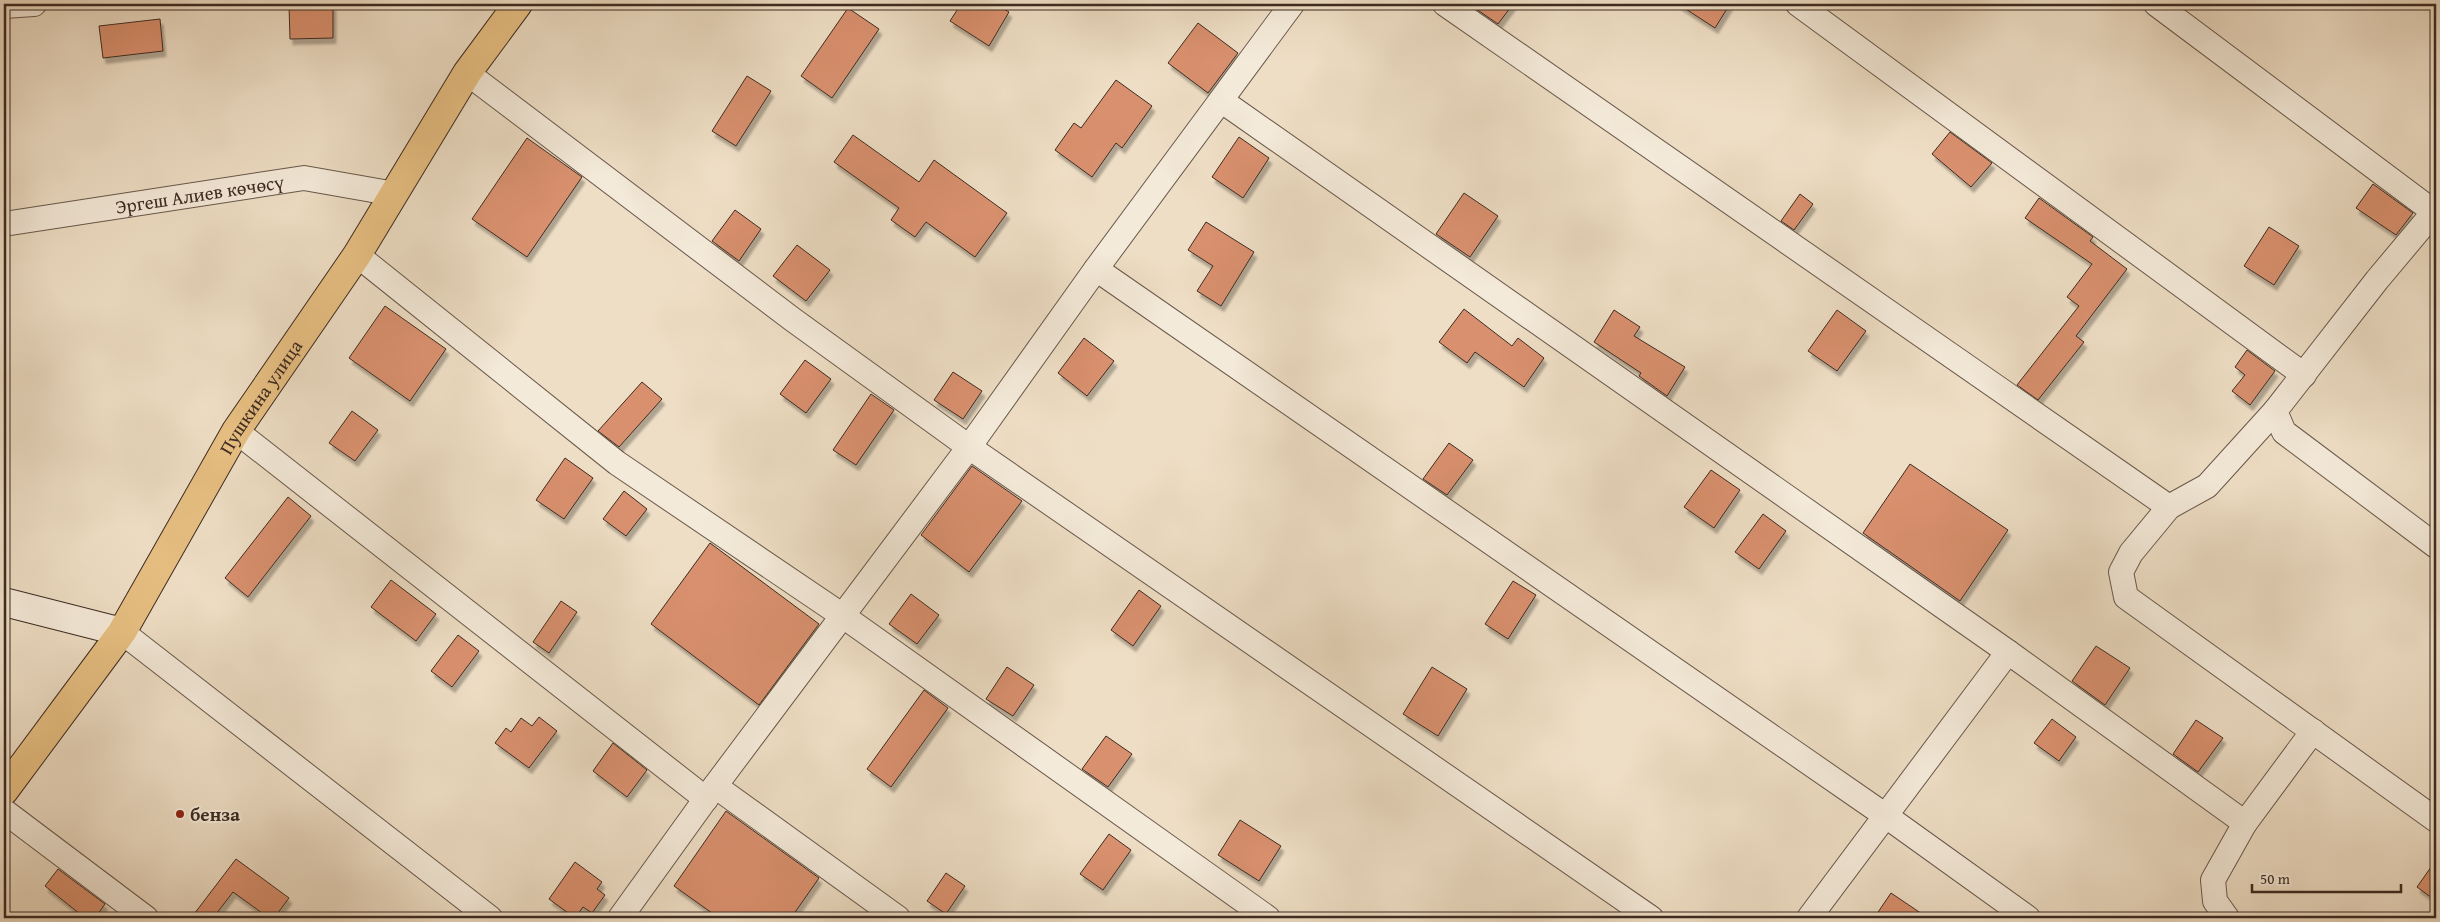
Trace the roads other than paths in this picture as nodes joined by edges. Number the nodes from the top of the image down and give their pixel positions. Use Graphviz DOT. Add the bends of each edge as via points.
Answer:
graph roads {
  1 [pos="34,4"];
  2 [pos="518,4"];
  3 [pos="1292,4"];
  4 [pos="1445,4"];
  5 [pos="1798,4"];
  6 [pos="2156,4"];
  7 [pos="4,6"];
  8 [pos="467,73"];
  9 [pos="1222,101"];
  10 [pos="395,194"];
  11 [pos="4,224"];
  12 [pos="357,255"];
  13 [pos="1096,269"];
  14 [pos="2304,374"];
  15 [pos="2275,411"];
  16 [pos="236,431"];
  17 [pos="969,447"];
  18 [pos="2169,507"];
  19 [pos="2436,546"];
  20 [pos="4,602"];
  21 [pos="843,616"];
  22 [pos="122,632"];
  23 [pos="2008,652"];
  24 [pos="2313,731"];
  25 [pos="4,791"];
  26 [pos="710,792"];
  27 [pos="4,811"];
  28 [pos="1886,816"];
  29 [pos="2436,820"];
  30 [pos="2244,823"];
  31 [pos="146,918"];
  32 [pos="490,918"];
  33 [pos="620,918"];
  34 [pos="898,918"];
  35 [pos="1268,918"];
  36 [pos="1650,918"];
  37 [pos="1809,918"];
  38 [pos="2028,918"];
  39 [pos="2227,918"];
  1 -- 7 [label="street"];
  2 -- 8 [label="highway, Пушкина улица"];
  3 -- 9 [label="street"];
  4 -- 18 [label="street"];
  5 -- 14 [label="street"];
  6 -- 14 [label="street" via="2434,212 2376,280"];
  8 -- 10 [label="highway, Пушкина улица"];
  8 -- 17 [label="street" via="792,319"];
  9 -- 13 [label="street"];
  9 -- 23 [label="street"];
  10 -- 11 [label="street, Эргеш Алиев көчөсү" via="304,178"];
  10 -- 12 [label="highway, Пушкина улица"];
  12 -- 16 [label="highway, Пушкина улица"];
  12 -- 21 [label="street" via="617,463"];
  13 -- 17 [label="street"];
  13 -- 28 [label="street"];
  14 -- 15 [label="street"];
  15 -- 18 [label="street" via="2206,486"];
  15 -- 19 [label="street" via="2284,432"];
  16 -- 22 [label="highway, Пушкина улица"];
  16 -- 26 [label="street"];
  17 -- 21 [label="street"];
  17 -- 36 [label="street"];
  18 -- 24 [label="street" via="2131,552 2121,572 2126,597"];
  20 -- 22 [label="main road"];
  21 -- 26 [label="street"];
  21 -- 35 [label="street"];
  22 -- 25 [label="highway, Пушкина улица"];
  22 -- 32 [label="street"];
  23 -- 28 [label="street"];
  23 -- 30 [label="street"];
  24 -- 29 [label="street"];
  24 -- 30 [label="street"];
  26 -- 33 [label="street"];
  26 -- 34 [label="street"];
  27 -- 31 [label="street"];
  28 -- 37 [label="street"];
  28 -- 38 [label="street"];
  30 -- 39 [label="street" via="2213,880 2215,901"];
}
